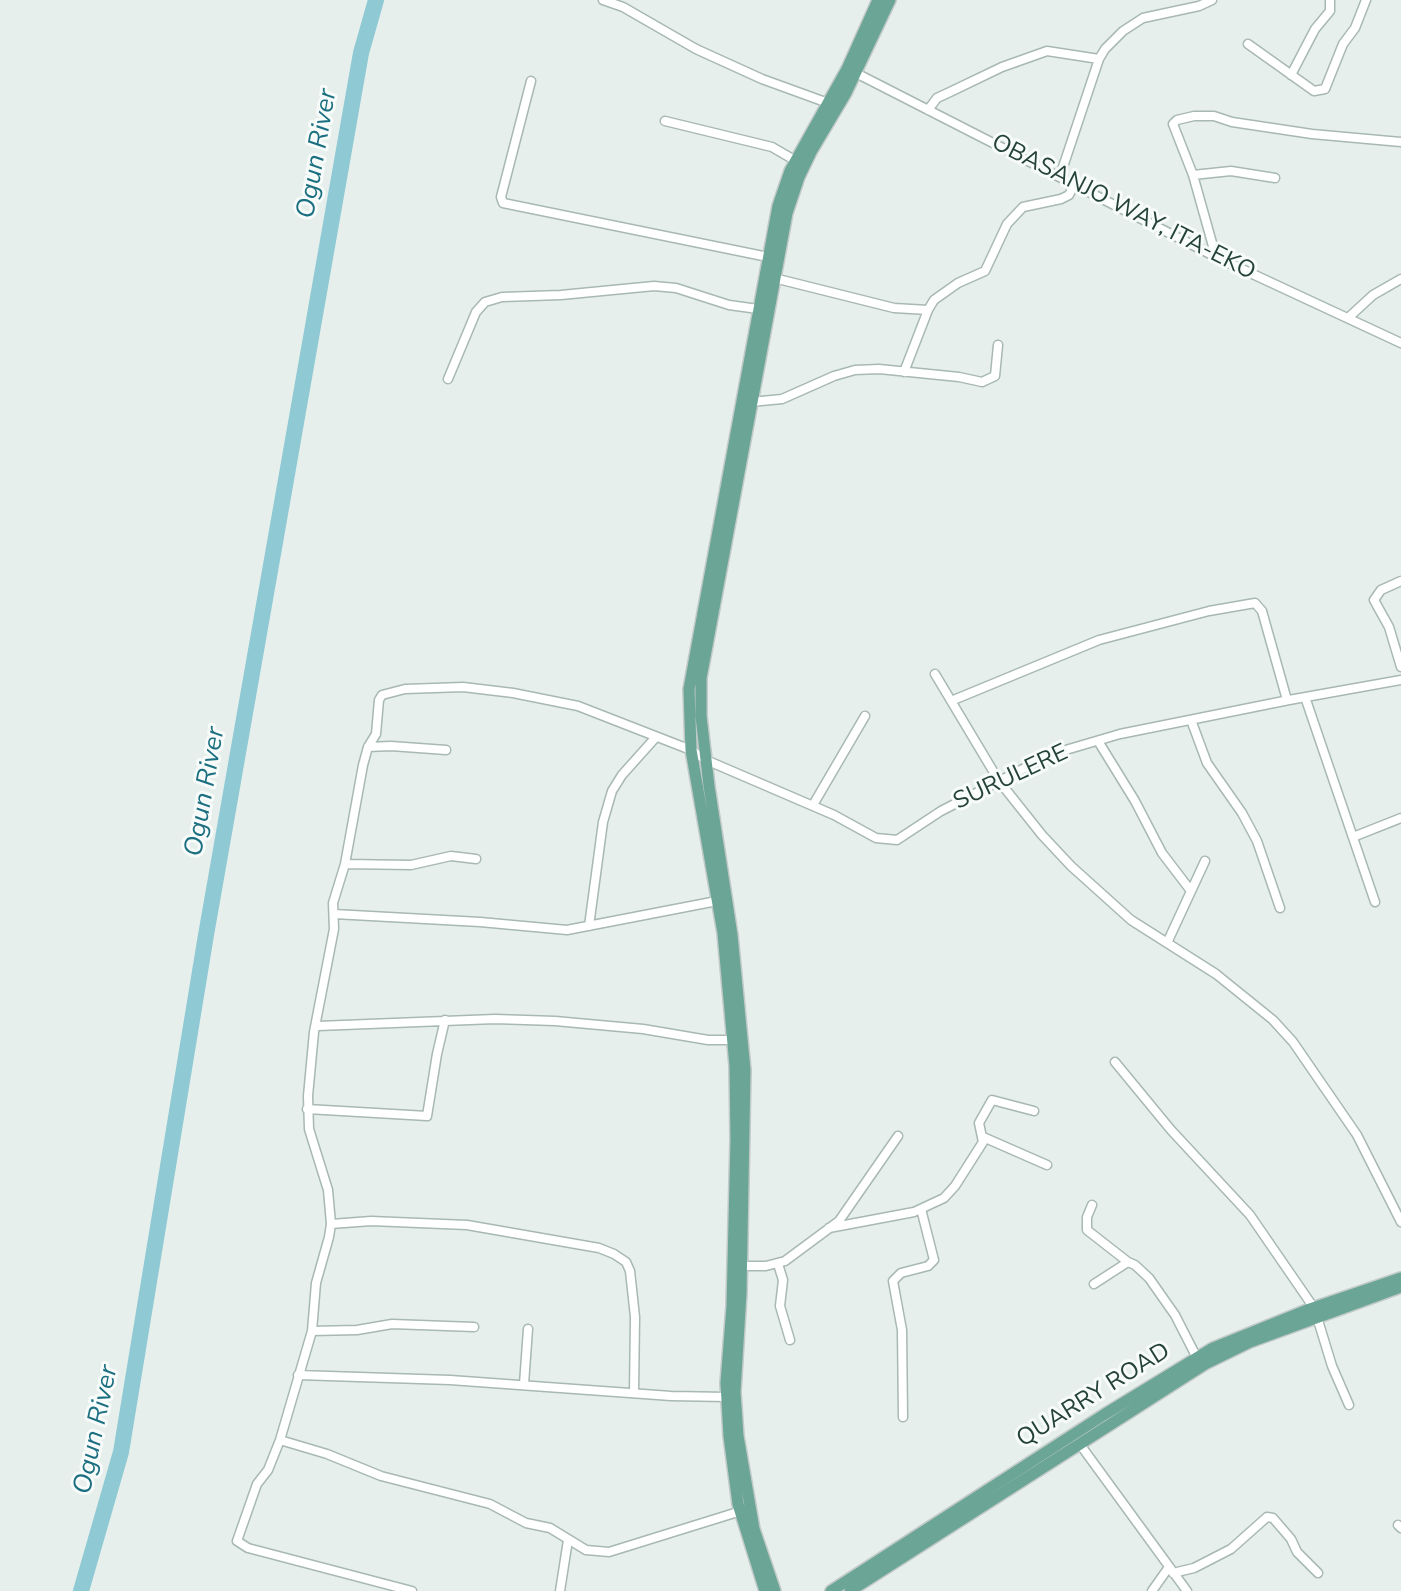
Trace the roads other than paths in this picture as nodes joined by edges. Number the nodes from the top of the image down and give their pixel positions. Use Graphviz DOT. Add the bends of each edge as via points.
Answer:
graph roads {
  1 [pos="603,0"];
  2 [pos="878,0"];
  3 [pos="890,0"];
  4 [pos="1212,0"];
  5 [pos="1330,0"];
  6 [pos="1366,0"];
  7 [pos="1248,44"];
  8 [pos="1099,59"];
  9 [pos="851,71"];
  10 [pos="1291,75"];
  11 [pos="531,81"];
  12 [pos="828,103"];
  13 [pos="928,110"];
  14 [pos="665,121"];
  15 [pos="1401,142"];
  16 [pos="796,161"];
  17 [pos="1193,175"];
  18 [pos="1060,176"];
  19 [pos="1275,178"];
  20 [pos="1075,183"];
  21 [pos="768,257"];
  22 [pos="1216,257"];
  23 [pos="774,278"];
  24 [pos="1401,279"];
  25 [pos="758,309"];
  26 [pos="928,310"];
  27 [pos="1348,318"];
  28 [pos="1401,343"];
  29 [pos="998,345"];
  30 [pos="904,372"];
  31 [pos="448,379"];
  32 [pos="751,402"];
  33 [pos="1401,581"];
  34 [pos="1401,667"];
  35 [pos="935,674"];
  36 [pos="1401,680"];
  37 [pos="1305,697"];
  38 [pos="1287,700"];
  39 [pos="951,701"];
  40 [pos="865,716"];
  41 [pos="1191,720"];
  42 [pos="656,737"];
  43 [pos="1098,741"];
  44 [pos="368,747"];
  45 [pos="446,750"];
  46 [pos="691,750"];
  47 [pos="706,760"];
  48 [pos="999,781"];
  49 [pos="813,805"];
  50 [pos="1401,818"];
  51 [pos="1353,837"];
  52 [pos="476,859"];
  53 [pos="1205,861"];
  54 [pos="345,864"];
  55 [pos="1191,891"];
  56 [pos="717,901"];
  57 [pos="1375,902"];
  58 [pos="1280,908"];
  59 [pos="334,914"];
  60 [pos="589,926"];
  61 [pos="1167,943"];
  62 [pos="445,1020"];
  63 [pos="318,1026"];
  64 [pos="733,1040"];
  65 [pos="1115,1062"];
  66 [pos="307,1109"];
  67 [pos="1034,1111"];
  68 [pos="898,1136"];
  69 [pos="983,1137"];
  70 [pos="1047,1165"];
  71 [pos="1092,1205"];
  72 [pos="921,1209"];
  73 [pos="1401,1222"];
  74 [pos="331,1224"];
  75 [pos="829,1228"];
  76 [pos="1128,1262"];
  77 [pos="778,1264"];
  78 [pos="742,1266"];
  79 [pos="1094,1284"];
  80 [pos="1400,1288"];
  81 [pos="1316,1312"];
  82 [pos="474,1327"];
  83 [pos="528,1329"];
  84 [pos="312,1331"];
  85 [pos="790,1340"];
  86 [pos="1197,1358"];
  87 [pos="298,1375"];
  88 [pos="524,1384"];
  89 [pos="634,1393"];
  90 [pos="727,1397"];
  91 [pos="1349,1405"];
  92 [pos="903,1417"];
  93 [pos="280,1440"];
  94 [pos="1079,1443"];
  95 [pos="741,1511"];
  96 [pos="568,1540"];
  97 [pos="1171,1570"];
  98 [pos="1318,1573"];
  99 [pos="412,1591"];
  100 [pos="560,1591"];
  101 [pos="765,1591"];
  102 [pos="775,1591"];
  103 [pos="831,1591"];
  104 [pos="850,1591"];
  105 [pos="1152,1591"];
  106 [pos="1187,1591"];
  1 -- 12 [label="street" via="696,49"];
  2 -- 9 [label="main road"];
  3 -- 9 [label="main road"];
  4 -- 8 [label="street" via="1143,18 1123,31"];
  5 -- 10 [label="street" via="1330,11"];
  6 -- 10 [label="street" via="1325,89 1314,91"];
  7 -- 10 [label="street"];
  8 -- 13 [label="street" via="1047,51 937,98"];
  8 -- 18 [label="street"];
  9 -- 12 [label="main road"];
  9 -- 13 [label="street, OBASANJO WAY, ITA-EKO"];
  9 -- 23 [label="main road" via="799,177"];
  11 -- 21 [label="street" via="503,203"];
  12 -- 16 [label="main road"];
  13 -- 18 [label="street, OBASANJO WAY, ITA-EKO"];
  14 -- 16 [label="street" via="772,147"];
  15 -- 17 [label="street" via="1194,116 1173,124"];
  16 -- 21 [label="main road" via="778,206"];
  17 -- 19 [label="street" via="1231,171"];
  17 -- 22 [label="street"];
  18 -- 20 [label="street, OBASANJO WAY, ITA-EKO"];
  20 -- 22 [label="street, OBASANJO WAY, ITA-EKO"];
  20 -- 26 [label="street" via="1061,199 1023,207 998,240 985,271 942,293"];
  21 -- 25 [label="main road"];
  22 -- 27 [label="street, OBASANJO WAY, ITA-EKO"];
  23 -- 26 [label="street" via="894,308"];
  23 -- 32 [label="main road"];
  24 -- 27 [label="street"];
  25 -- 31 [label="street" via="654,286 502,297 485,302 476,312"];
  25 -- 46 [label="main road" via="694,651"];
  26 -- 30 [label="street"];
  27 -- 28 [label="street, OBASANJO WAY, ITA-EKO"];
  29 -- 30 [label="street" via="995,376 982,382"];
  30 -- 32 [label="street" via="855,370 782,399"];
  32 -- 47 [label="main road" via="701,678"];
  33 -- 34 [label="street" via="1381,590 1374,600"];
  35 -- 39 [label="street"];
  36 -- 37 [label="street, SURULERE"];
  37 -- 38 [label="street, SURULERE"];
  37 -- 51 [label="street"];
  38 -- 39 [label="street" via="1262,611 1249,603 1099,640"];
  38 -- 41 [label="street, SURULERE"];
  39 -- 48 [label="street"];
  40 -- 49 [label="street"];
  41 -- 43 [label="street, SURULERE"];
  41 -- 58 [label="street" via="1207,763 1257,841"];
  42 -- 44 [label="street, SURULERE" via="547,699 463,687 405,689 386,692 379,700 376,734"];
  42 -- 46 [label="street, SURULERE"];
  42 -- 60 [label="street" via="612,791"];
  43 -- 48 [label="street, SURULERE" via="1052,754"];
  43 -- 55 [label="street" via="1162,853"];
  44 -- 45 [label="street"];
  44 -- 54 [label="street"];
  46 -- 47 [label="street, SURULERE"];
  46 -- 56 [label="main road"];
  47 -- 49 [label="street, SURULERE"];
  47 -- 78 [label="main road" via="745,1070"];
  48 -- 49 [label="street, SURULERE" via="897,840 876,838"];
  48 -- 61 [label="street" via="1071,866 1131,920"];
  50 -- 51 [label="street"];
  51 -- 57 [label="street"];
  52 -- 54 [label="street"];
  53 -- 55 [label="street"];
  54 -- 59 [label="street"];
  55 -- 61 [label="street"];
  56 -- 60 [label="street"];
  56 -- 64 [label="main road"];
  59 -- 60 [label="street" via="556,930"];
  59 -- 63 [label="street"];
  61 -- 73 [label="street" via="1216,974 1293,1042 1357,1135"];
  62 -- 63 [label="street"];
  62 -- 64 [label="street" via="555,1021"];
  62 -- 66 [label="street" via="427,1116"];
  63 -- 66 [label="street"];
  64 -- 90 [label="main road" via="736,1154"];
  65 -- 81 [label="street" via="1250,1215"];
  66 -- 74 [label="street"];
  67 -- 69 [label="street" via="992,1100 979,1123"];
  68 -- 75 [label="street" via="847,1213"];
  69 -- 70 [label="street"];
  69 -- 72 [label="street" via="955,1186"];
  71 -- 76 [label="street" via="1087,1230"];
  72 -- 75 [label="street"];
  72 -- 92 [label="street" via="934,1260 893,1281 902,1330"];
  74 -- 84 [label="street" via="316,1283"];
  74 -- 89 [label="street" via="467,1225 614,1254 630,1271"];
  75 -- 77 [label="street"];
  76 -- 79 [label="street"];
  76 -- 86 [label="street" via="1163,1296"];
  77 -- 78 [label="street"];
  77 -- 85 [label="street" via="783,1280 780,1306"];
  78 -- 102 [label="main road" via="735,1392 738,1436 754,1529"];
  80 -- 81 [label="main road, QUARRY ROAD"];
  81 -- 86 [label="main road, QUARRY ROAD" via="1227,1342"];
  81 -- 91 [label="street"];
  81 -- 94 [label="main road, QUARRY ROAD" via="1215,1358"];
  82 -- 84 [label="street" via="392,1324"];
  83 -- 88 [label="street"];
  84 -- 87 [label="street"];
  86 -- 103 [label="main road, QUARRY ROAD"];
  87 -- 88 [label="street"];
  87 -- 93 [label="street"];
  88 -- 89 [label="street"];
  89 -- 90 [label="street"];
  90 -- 95 [label="main road"];
  93 -- 96 [label="street" via="381,1476 490,1504"];
  93 -- 99 [label="street" via="237,1541"];
  94 -- 97 [label="street"];
  94 -- 104 [label="main road, QUARRY ROAD"];
  95 -- 96 [label="street" via="609,1552 586,1550"];
  95 -- 101 [label="main road"];
  96 -- 100 [label="street"];
  97 -- 98 [label="street" via="1194,1568 1221,1555 1267,1517"];
  97 -- 105 [label="street"];
  97 -- 106 [label="street"];
}
